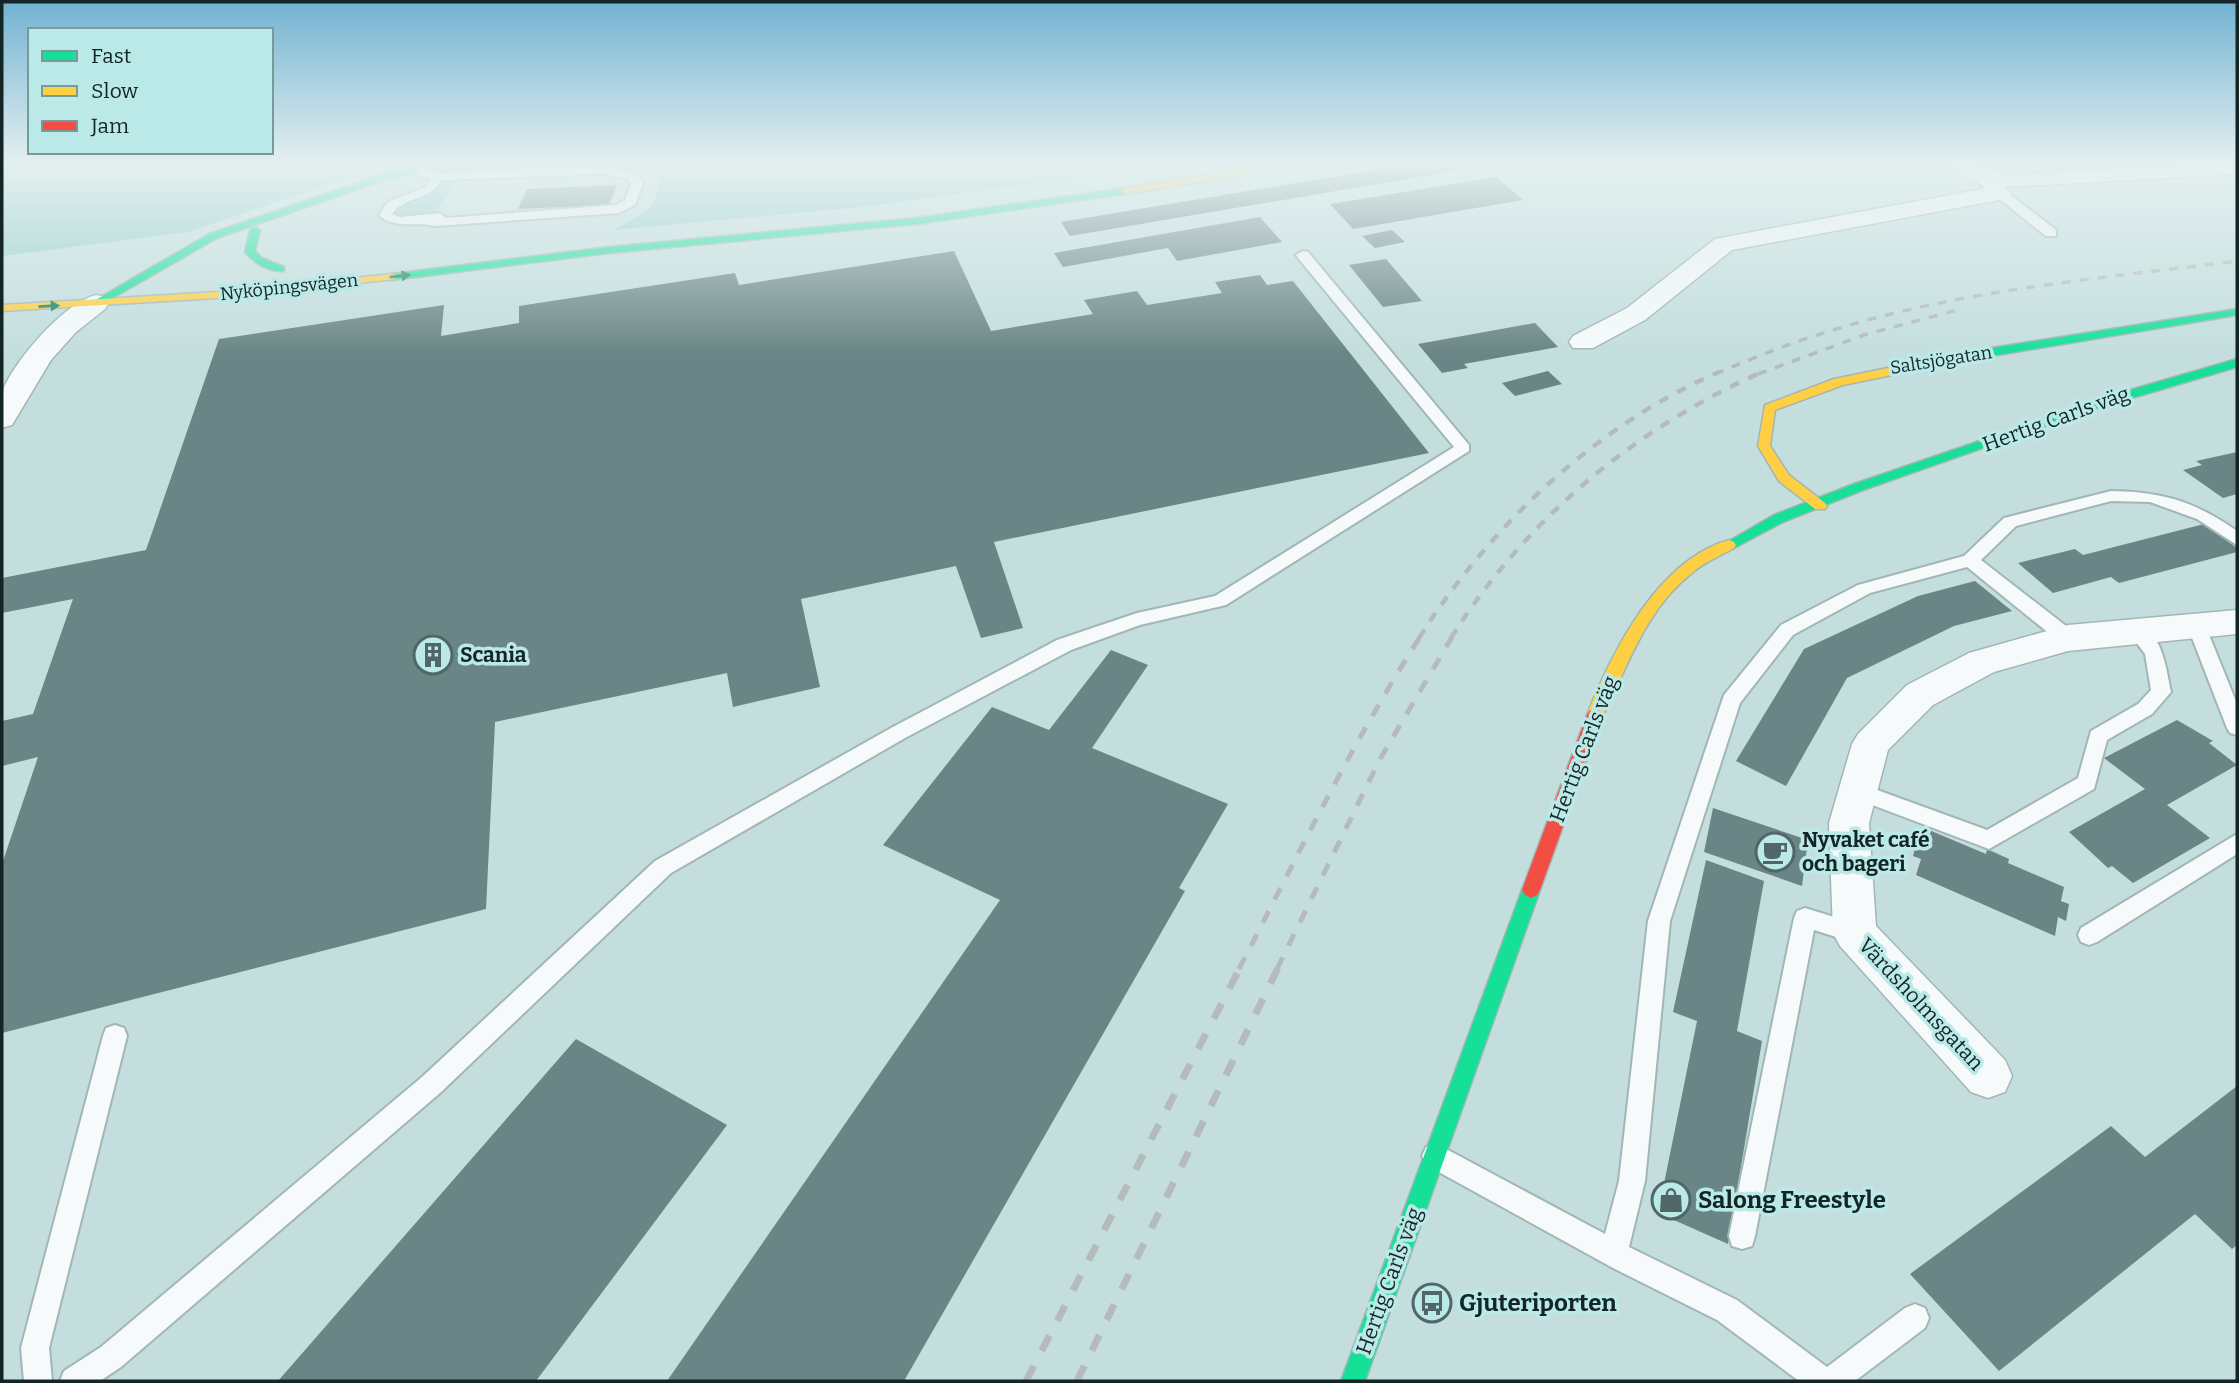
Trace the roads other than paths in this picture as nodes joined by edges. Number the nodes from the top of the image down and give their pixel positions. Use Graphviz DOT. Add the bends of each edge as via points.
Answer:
graph roads {
  1 [pos="238,227"];
  2 [pos="265,227"];
  3 [pos="846,227"];
  4 [pos="1816,227"];
  5 [pos="2043,227"];
  6 [pos="255,230"];
  7 [pos="2051,233"];
  8 [pos="574,254"];
  9 [pos="1303,255"];
  10 [pos="396,260"];
  11 [pos="242,271"];
  12 [pos="135,290"];
  13 [pos="97,292"];
  14 [pos="2,308"];
  15 [pos="2237,312"];
  16 [pos="1583,342"];
  17 [pos="2237,363"];
  18 [pos="21,380"];
  19 [pos="2,419"];
  20 [pos="1820,506"];
  21 [pos="2237,539"];
  22 [pos="1970,560"];
  23 [pos="2237,622"];
  24 [pos="2196,625"];
  25 [pos="2136,630"];
  26 [pos="2068,638"];
  27 [pos="2237,728"];
  28 [pos="1858,791"];
  29 [pos="2237,843"];
  30 [pos="1855,933"];
  31 [pos="2089,935"];
  32 [pos="115,1035"];
  33 [pos="1988,1076"];
  34 [pos="1435,1156"];
  35 [pos="1742,1237"];
  36 [pos="1614,1253"];
  37 [pos="1915,1318"];
  38 [pos="38,1381"];
  39 [pos="74,1381"];
  40 [pos="1353,1381"];
  41 [pos="1823,1381"];
  42 [pos="1832,1381"];
  1 -- 12 [label="main road" via="197,243"];
  2 -- 6 [label="main road"];
  3 -- 8 [label="main road, Nyköpingsvägen"];
  4 -- 16 [label="street" via="1724,244 1636,314"];
  5 -- 7 [label="lane"];
  6 -- 11 [label="main road, Nyköpingsvägen" via="248,243 252,256 286,268"];
  6 -- 12 [label="main road" via="171,277"];
  8 -- 10 [label="main road, Nyköpingsvägen"];
  12 -- 8 [label="main road, Nyköpingsvägen, one-way" via="478,268"];
  9 -- 39 [label="lane" via="1463,448 1220,601 1138,619 1063,645 663,867 431,1085 111,1357"];
  12 -- 13 [label="main road, Nyköpingsvägen"];
  12 -- 18 [label="street"];
  14 -- 13 [label="main road, Nyköpingsvägen, one-way"];
  13 -- 18 [label="street"];
  15 -- 20 [label="main road, Saltsjögatan" via="1889,369 1804,391 1769,408 1764,446 1784,478"];
  17 -- 20 [label="main road, Hertig Carls väg" via="2155,383"];
  18 -- 19 [label="street"];
  20 -- 34 [label="main road, Hertig Carls väg" via="1758,527 1683,572 1642,624 1605,686"];
  21 -- 22 [label="lane" via="2203,515 2152,498 2111,496 2011,522"];
  22 -- 26 [label="lane"];
  22 -- 36 [label="lane" via="1864,589 1787,630 1731,700 1659,921 1632,1181"];
  23 -- 24 [label="street, Värdsholmsgatan"];
  24 -- 25 [label="street, Värdsholmsgatan"];
  24 -- 27 [label="lane"];
  25 -- 26 [label="street, Värdsholmsgatan"];
  25 -- 28 [label="lane" via="2154,652 2161,692 2145,709 2098,736 2087,783 1989,840"];
  26 -- 28 [label="street, Värdsholmsgatan" via="1982,662 1920,695 1871,744"];
  28 -- 30 [label="street, Värdsholmsgatan" via="1849,823"];
  29 -- 31 [label="lane"];
  30 -- 33 [label="street, Värdsholmsgatan"];
  30 -- 35 [label="lane" via="1805,918"];
  32 -- 38 [label="lane" via="36,1349"];
  34 -- 36 [label="lane"];
  34 -- 40 [label="main road, Hertig Carls väg"];
  36 -- 41 [label="lane" via="1727,1311"];
  37 -- 42 [label="lane"];
}
